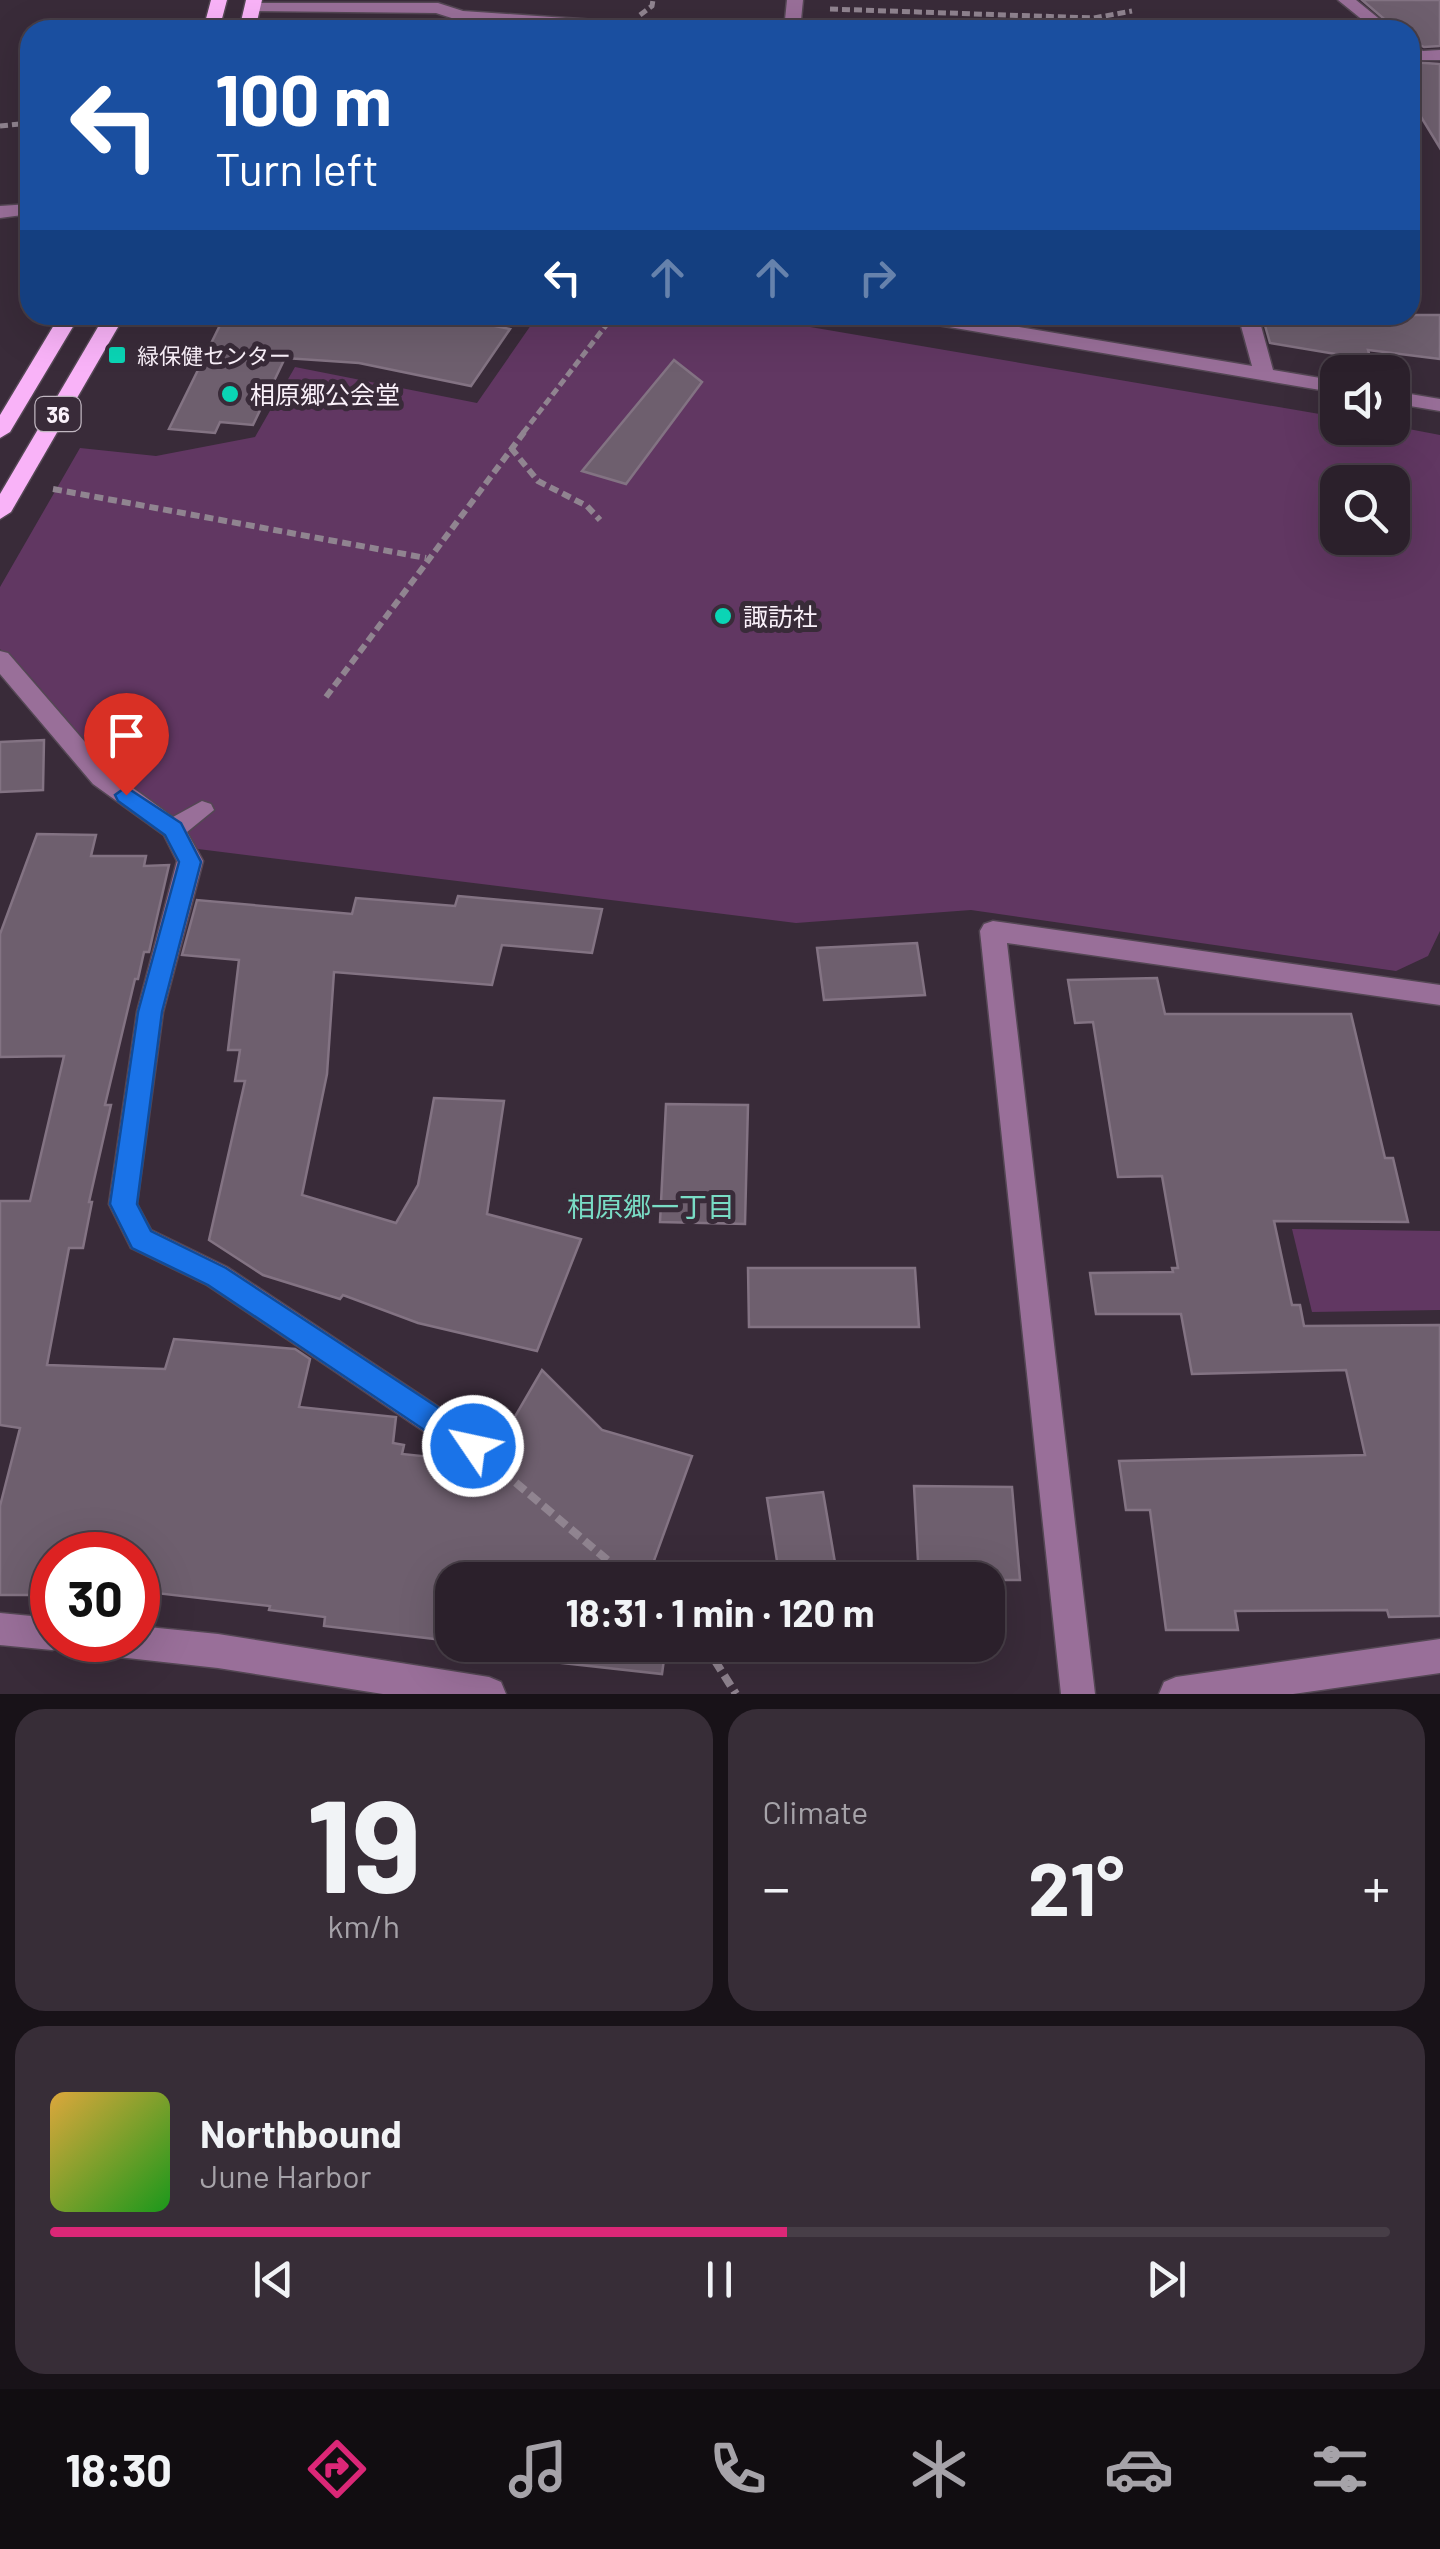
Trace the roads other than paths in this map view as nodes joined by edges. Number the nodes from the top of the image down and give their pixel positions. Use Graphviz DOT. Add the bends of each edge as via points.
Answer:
graph roads {
  1 [pos="1346,0"];
  2 [pos="253,4"];
  3 [pos="521,20"];
  4 [pos="1372,20"];
  5 [pos="64,325"];
  6 [pos="109,325"];
  7 [pos="973,325"];
  8 [pos="1251,325"];
  9 [pos="1264,374"];
  10 [pos="1320,384"];
  11 [pos="1410,400"];
  12 [pos="1440,405"];
  13 [pos="0,432"];
  14 [pos="0,512"];
  15 [pos="0,659"];
  16 [pos="202,810"];
  17 [pos="173,829"];
  18 [pos="1440,995"];
  19 [pos="473,1446"];
  20 [pos="0,1628"];
  21 [pos="30,1631"];
  22 [pos="160,1646"];
  23 [pos="1440,1656"];
  24 [pos="490,1694"];
  25 [pos="1078,1694"];
  26 [pos="1176,1694"];
  1 -- 4 [label="street"];
  2 -- 3 [label="street" via="438,8"];
  5 -- 13 [label="main road, 36"];
  6 -- 14 [label="main road, 36"];
  7 -- 9 [label="street"];
  8 -- 9 [label="street"];
  9 -- 10 [label="street"];
  11 -- 12 [label="street"];
  15 -- 17 [label="street" via="102,778"];
  16 -- 17 [label="street"];
  17 -- 19 [label="street" via="190,862 150,1012 124,1204 141,1240 217,1276"];
  18 -- 25 [label="street" via="993,931"];
  20 -- 21 [label="street"];
  22 -- 24 [label="street"];
  23 -- 26 [label="street"];
}
